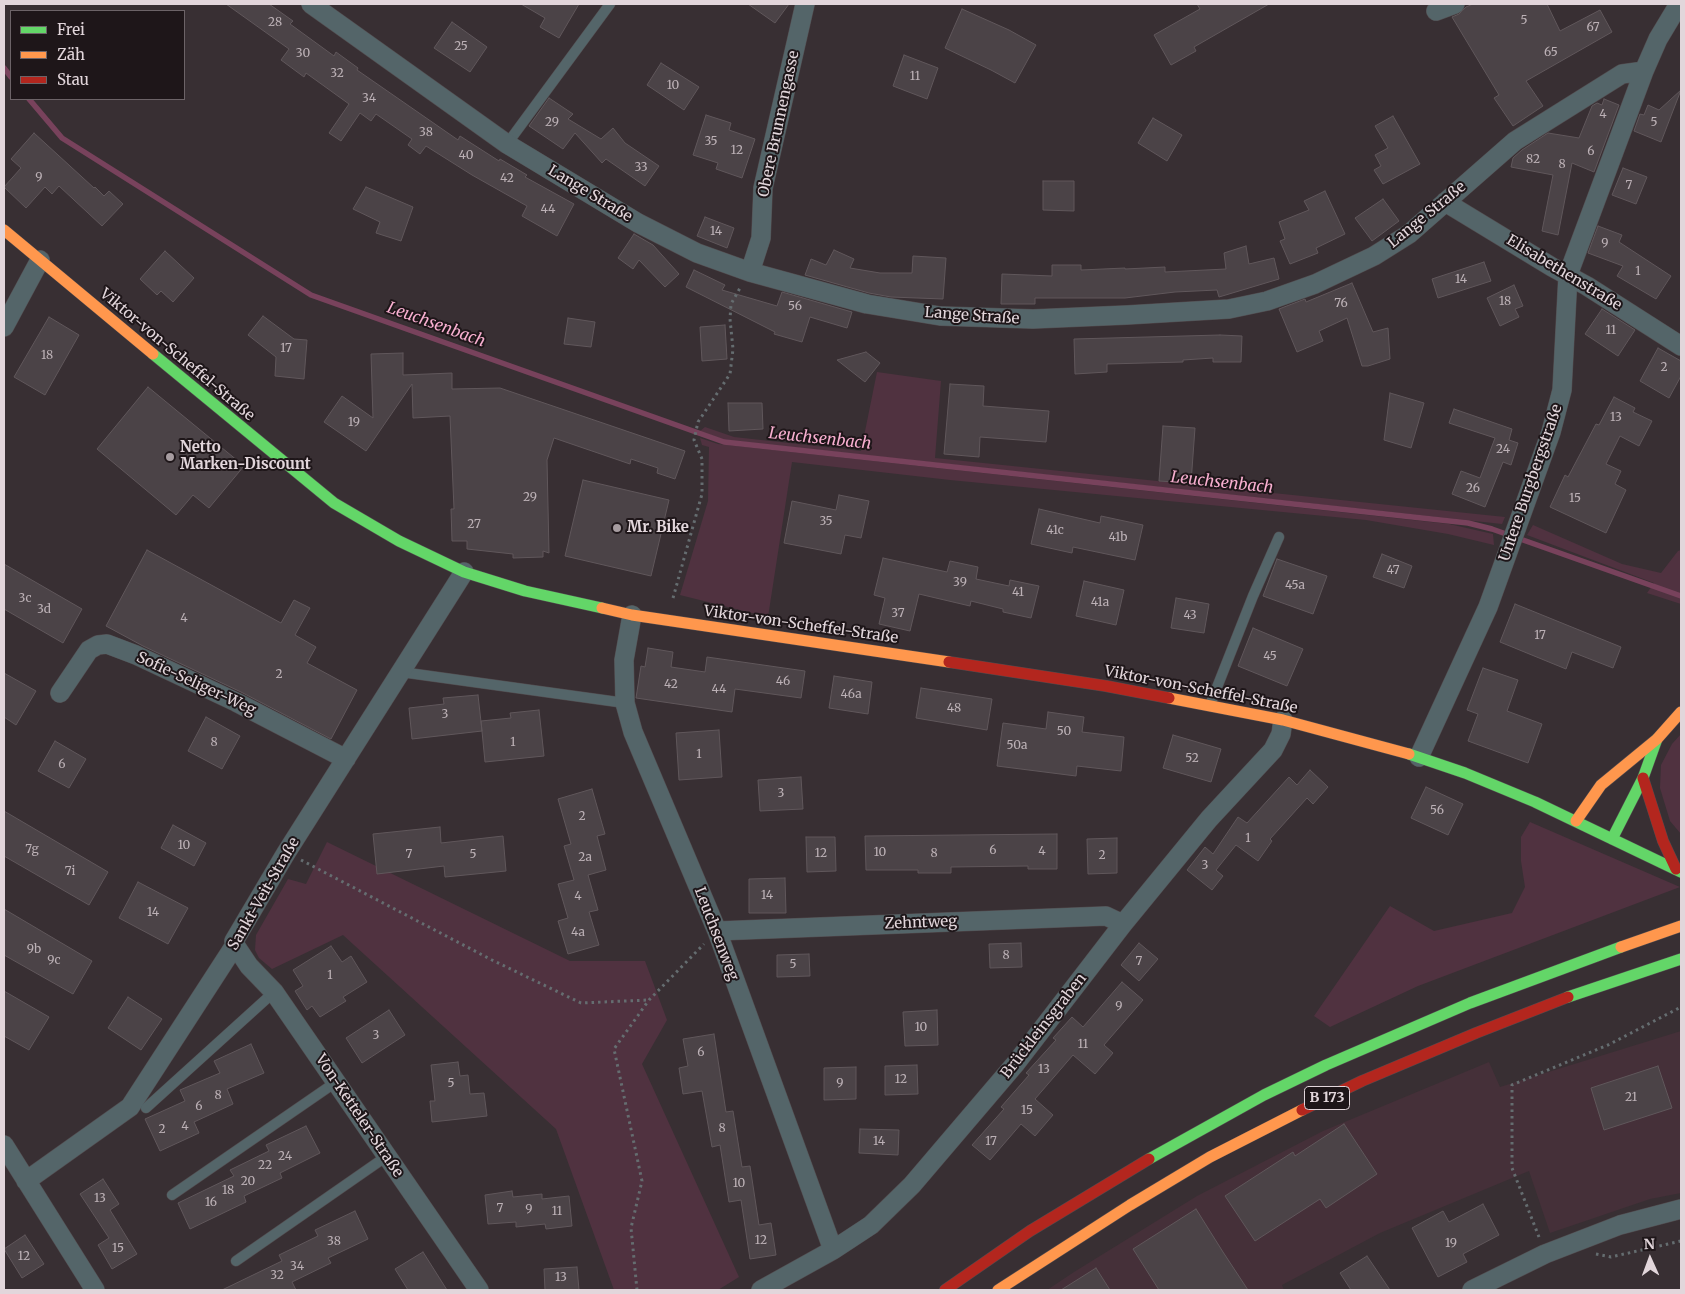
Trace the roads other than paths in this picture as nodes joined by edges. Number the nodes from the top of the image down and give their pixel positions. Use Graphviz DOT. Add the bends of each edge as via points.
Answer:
graph roads {
  1 [pos="311,4"];
  2 [pos="610,4"];
  3 [pos="805,4"];
  4 [pos="1455,4"];
  5 [pos="1679,4"];
  6 [pos="1436,11"];
  7 [pos="1644,71"];
  8 [pos="507,144"];
  9 [pos="1446,202"];
  10 [pos="4,230"];
  11 [pos="40,260"];
  12 [pos="750,272"];
  13 [pos="1568,275"];
  14 [pos="4,327"];
  15 [pos="1681,346"];
  16 [pos="1279,537"];
  17 [pos="464,572"];
  18 [pos="632,615"];
  19 [pos="401,672"];
  20 [pos="60,693"];
  21 [pos="625,703"];
  22 [pos="1210,706"];
  23 [pos="1681,712"];
  24 [pos="1283,720"];
  25 [pos="1657,739"];
  26 [pos="1419,757"];
  27 [pos="346,759"];
  28 [pos="1643,778"];
  29 [pos="1576,821"];
  30 [pos="1612,839"];
  31 [pos="1679,870"];
  32 [pos="1123,924"];
  33 [pos="1681,926"];
  34 [pos="717,931"];
  35 [pos="235,945"];
  36 [pos="1681,959"];
  37 [pos="274,992"];
  38 [pos="336,1082"];
  39 [pos="146,1108"];
  40 [pos="4,1148"];
  41 [pos="386,1156"];
  42 [pos="26,1181"];
  43 [pos="172,1195"];
  44 [pos="1681,1209"];
  45 [pos="833,1250"];
  46 [pos="236,1261"];
  47 [pos="96,1290"];
  48 [pos="479,1290"];
  49 [pos="762,1290"];
  50 [pos="944,1290"];
  51 [pos="998,1290"];
  52 [pos="1472,1290"];
  1 -- 8 [label="street, Lange Straße"];
  2 -- 8 [label="lane"];
  3 -- 12 [label="street, Obere Brunnengasse" via="763,188 761,238"];
  4 -- 6 [label="street"];
  5 -- 7 [label="street, Untere Burgbergstraße"];
  7 -- 9 [label="street, Lange Straße" via="1622,74 1515,141"];
  7 -- 13 [label="street, Untere Burgbergstraße"];
  8 -- 12 [label="street, Lange Straße" via="638,223 697,253"];
  9 -- 12 [label="street, Lange Straße" via="1409,234 1374,256 1307,287 1267,301 1229,309 1033,319 940,316 867,304"];
  9 -- 13 [label="street, Elisabethenstraße"];
  10 -- 11 [label="main road, Viktor-von-Scheffel-Straße"];
  11 -- 14 [label="street"];
  11 -- 17 [label="main road, Viktor-von-Scheffel-Straße" via="334,503 400,541"];
  13 -- 15 [label="street, Elisabethenstraße"];
  13 -- 26 [label="street, Untere Burgbergstraße" via="1562,390 1551,432 1488,607"];
  16 -- 22 [label="lane"];
  17 -- 18 [label="main road, Viktor-von-Scheffel-Straße" via="525,591"];
  17 -- 19 [label="street, Sankt-Veit-Straße"];
  18 -- 21 [label="street, Leuchsenweg" via="624,660"];
  18 -- 22 [label="main road, Viktor-von-Scheffel-Straße" via="1106,686"];
  19 -- 21 [label="lane"];
  19 -- 27 [label="street, Sankt-Veit-Straße"];
  20 -- 27 [label="street, Sofie-Seliger-Weg" via="89,650 107,644 236,702"];
  21 -- 34 [label="street, Leuchsenweg" via="634,732"];
  22 -- 24 [label="main road, Viktor-von-Scheffel-Straße"];
  23 -- 25 [label="main road"];
  24 -- 26 [label="main road, Viktor-von-Scheffel-Straße"];
  24 -- 32 [label="street, Brückleinsgraben" via="1281,734 1273,750 1209,819"];
  25 -- 28 [label="main road"];
  25 -- 29 [label="main road" via="1601,785"];
  26 -- 29 [label="main road, Viktor-von-Scheffel-Straße"];
  27 -- 35 [label="street, Sankt-Veit-Straße" via="286,852 234,941"];
  28 -- 30 [label="main road"];
  28 -- 31 [label="main road" via="1663,841"];
  29 -- 30 [label="main road, Viktor-von-Scheffel-Straße"];
  30 -- 31 [label="main road, Viktor-von-Scheffel-Straße"];
  32 -- 34 [label="street, Zehntweg" via="1106,916"];
  32 -- 45 [label="street, Brückleinsgraben" via="1016,1063 912,1185 871,1225"];
  33 -- 50 [label="main road, B 173" via="1470,1003 1264,1095 1194,1132 1080,1200"];
  34 -- 45 [label="street, Leuchsenweg"];
  35 -- 37 [label="street, Von-Ketteler-Straße" via="249,966"];
  35 -- 42 [label="street, Sankt-Veit-Straße" via="130,1107"];
  36 -- 51 [label="main road, B 173" via="1570,996 1362,1081 1210,1157"];
  37 -- 38 [label="street, Von-Ketteler-Straße"];
  37 -- 39 [label="lane"];
  38 -- 41 [label="street, Von-Ketteler-Straße"];
  38 -- 43 [label="lane"];
  40 -- 42 [label="street"];
  41 -- 46 [label="lane"];
  41 -- 48 [label="street, Von-Ketteler-Straße"];
  42 -- 47 [label="street"];
  44 -- 52 [label="street" via="1620,1225 1581,1240"];
  45 -- 49 [label="street, Brückleinsgraben"];
}
